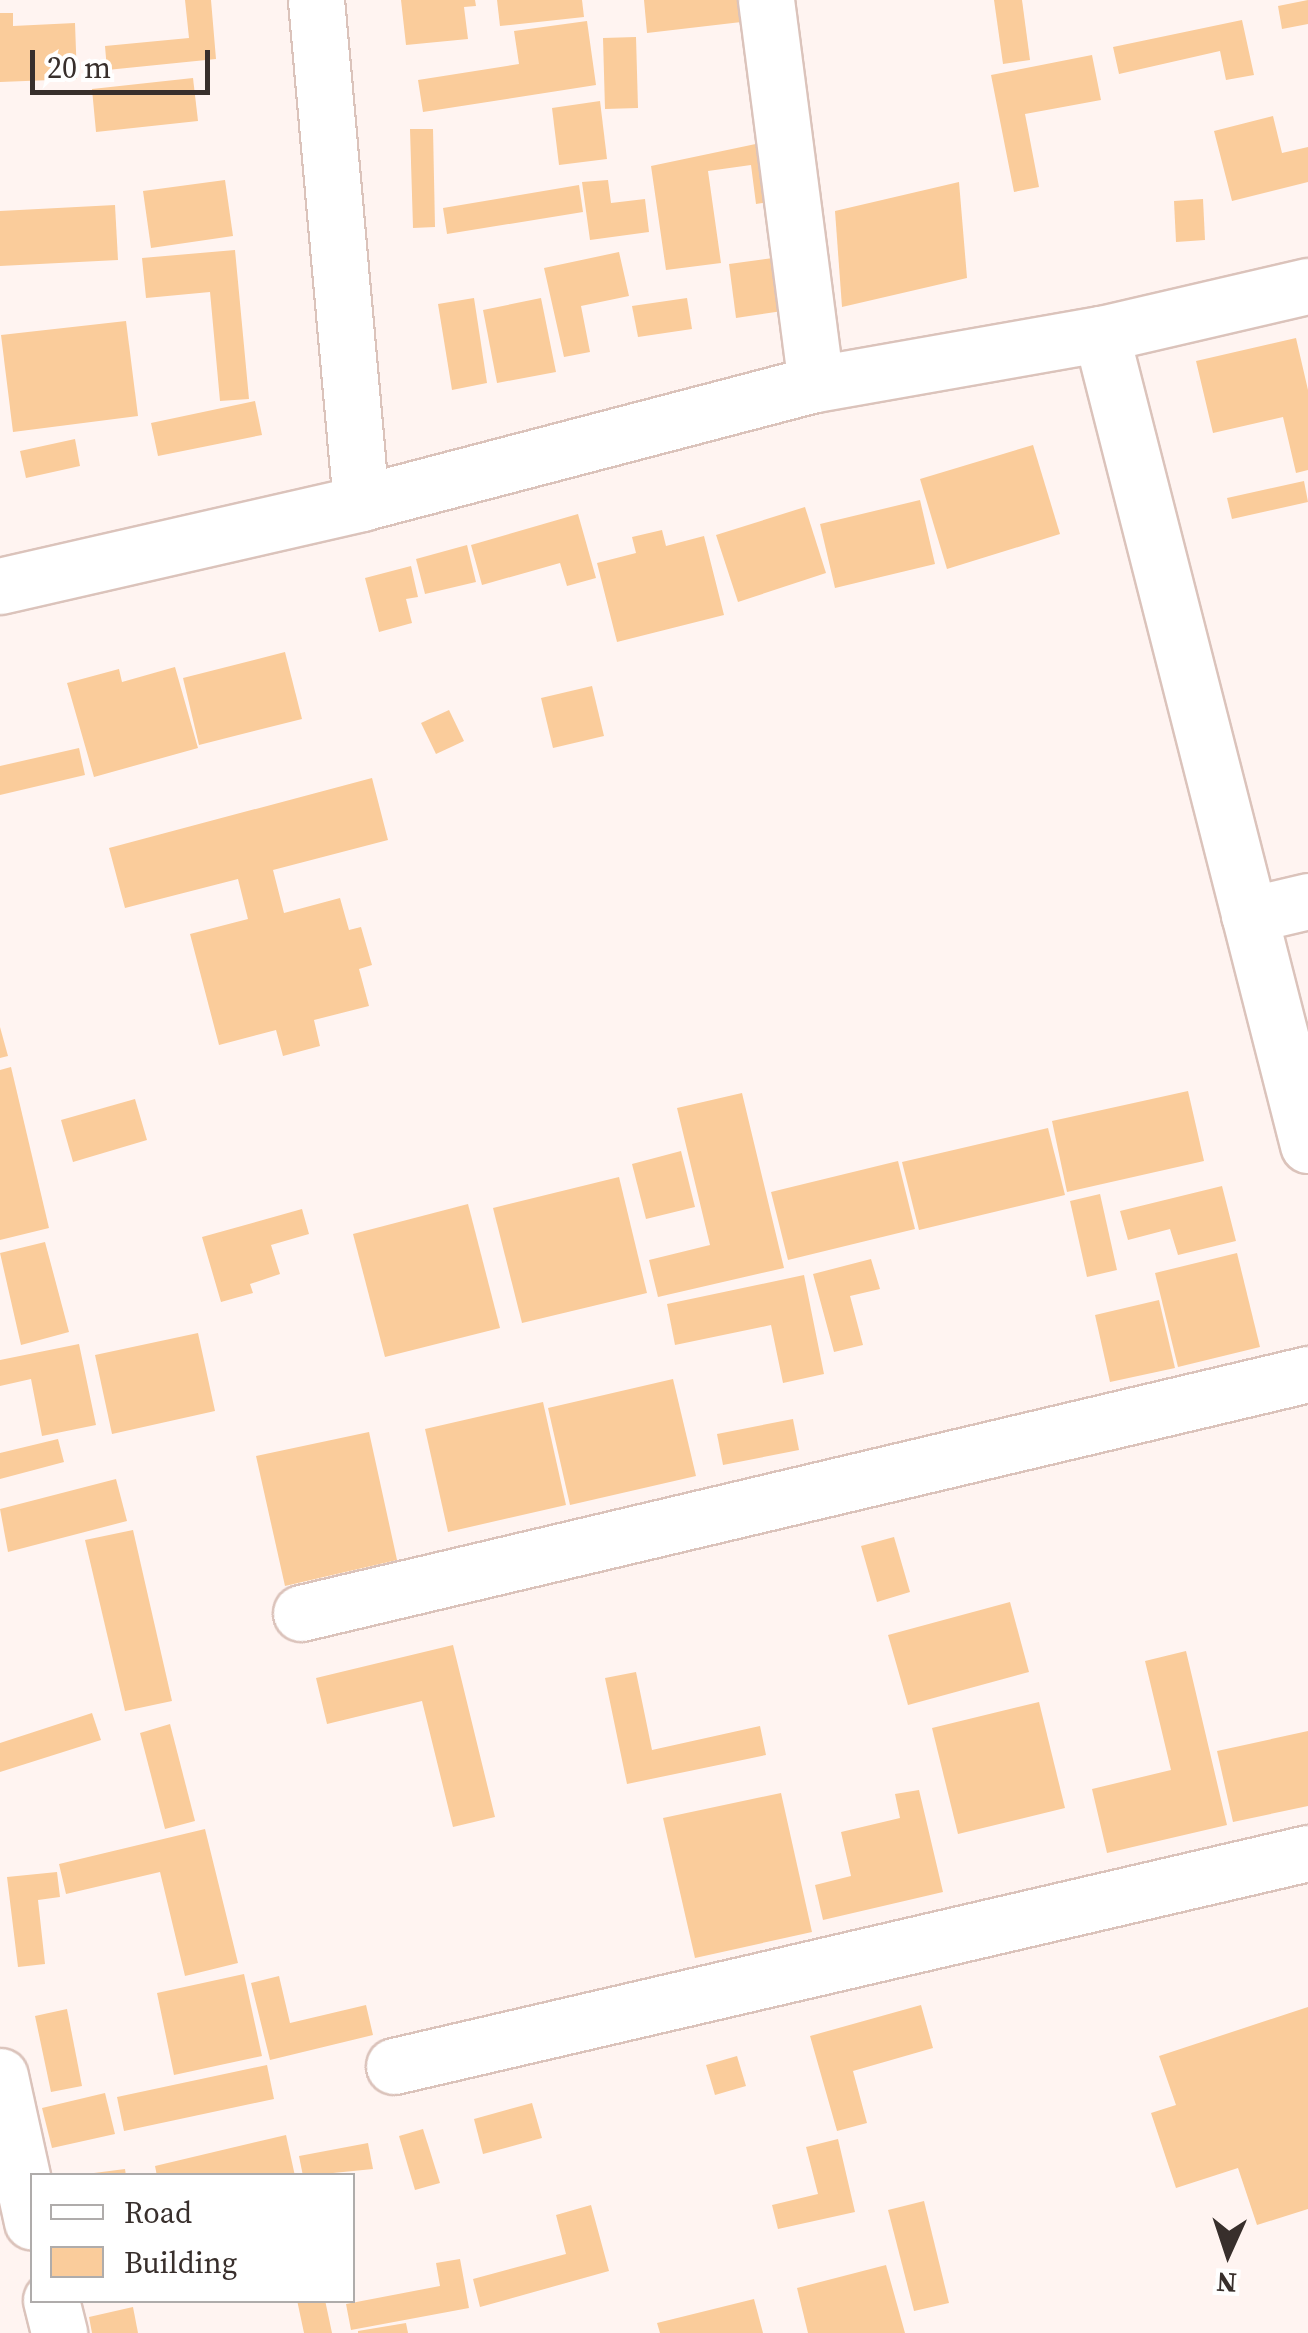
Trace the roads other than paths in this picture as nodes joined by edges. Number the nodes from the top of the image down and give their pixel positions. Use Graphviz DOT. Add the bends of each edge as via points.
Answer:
graph roads {
  1 [pos="316,0"];
  2 [pos="766,0"];
  3 [pos="1308,286"];
  4 [pos="1101,334"];
  5 [pos="816,384"];
  6 [pos="361,503"];
  7 [pos="0,586"];
  8 [pos="1308,901"];
  9 [pos="1250,915"];
  10 [pos="1308,1146"];
  11 [pos="1308,1374"];
  12 [pos="301,1614"];
  13 [pos="1308,1853"];
  14 [pos="394,2066"];
  15 [pos="0,2076"];
  16 [pos="18,2194"];
  17 [pos="53,2303"];
  18 [pos="59,2333"];
  1 -- 6 [label="street"];
  2 -- 5 [label="street"];
  3 -- 4 [label="street"];
  4 -- 5 [label="street"];
  4 -- 9 [label="street"];
  5 -- 6 [label="street"];
  6 -- 7 [label="street"];
  8 -- 9 [label="street"];
  9 -- 10 [label="street"];
  11 -- 12 [label="street"];
  13 -- 14 [label="street"];
  15 -- 16 [label="street"];
  17 -- 18 [label="street"];
}
